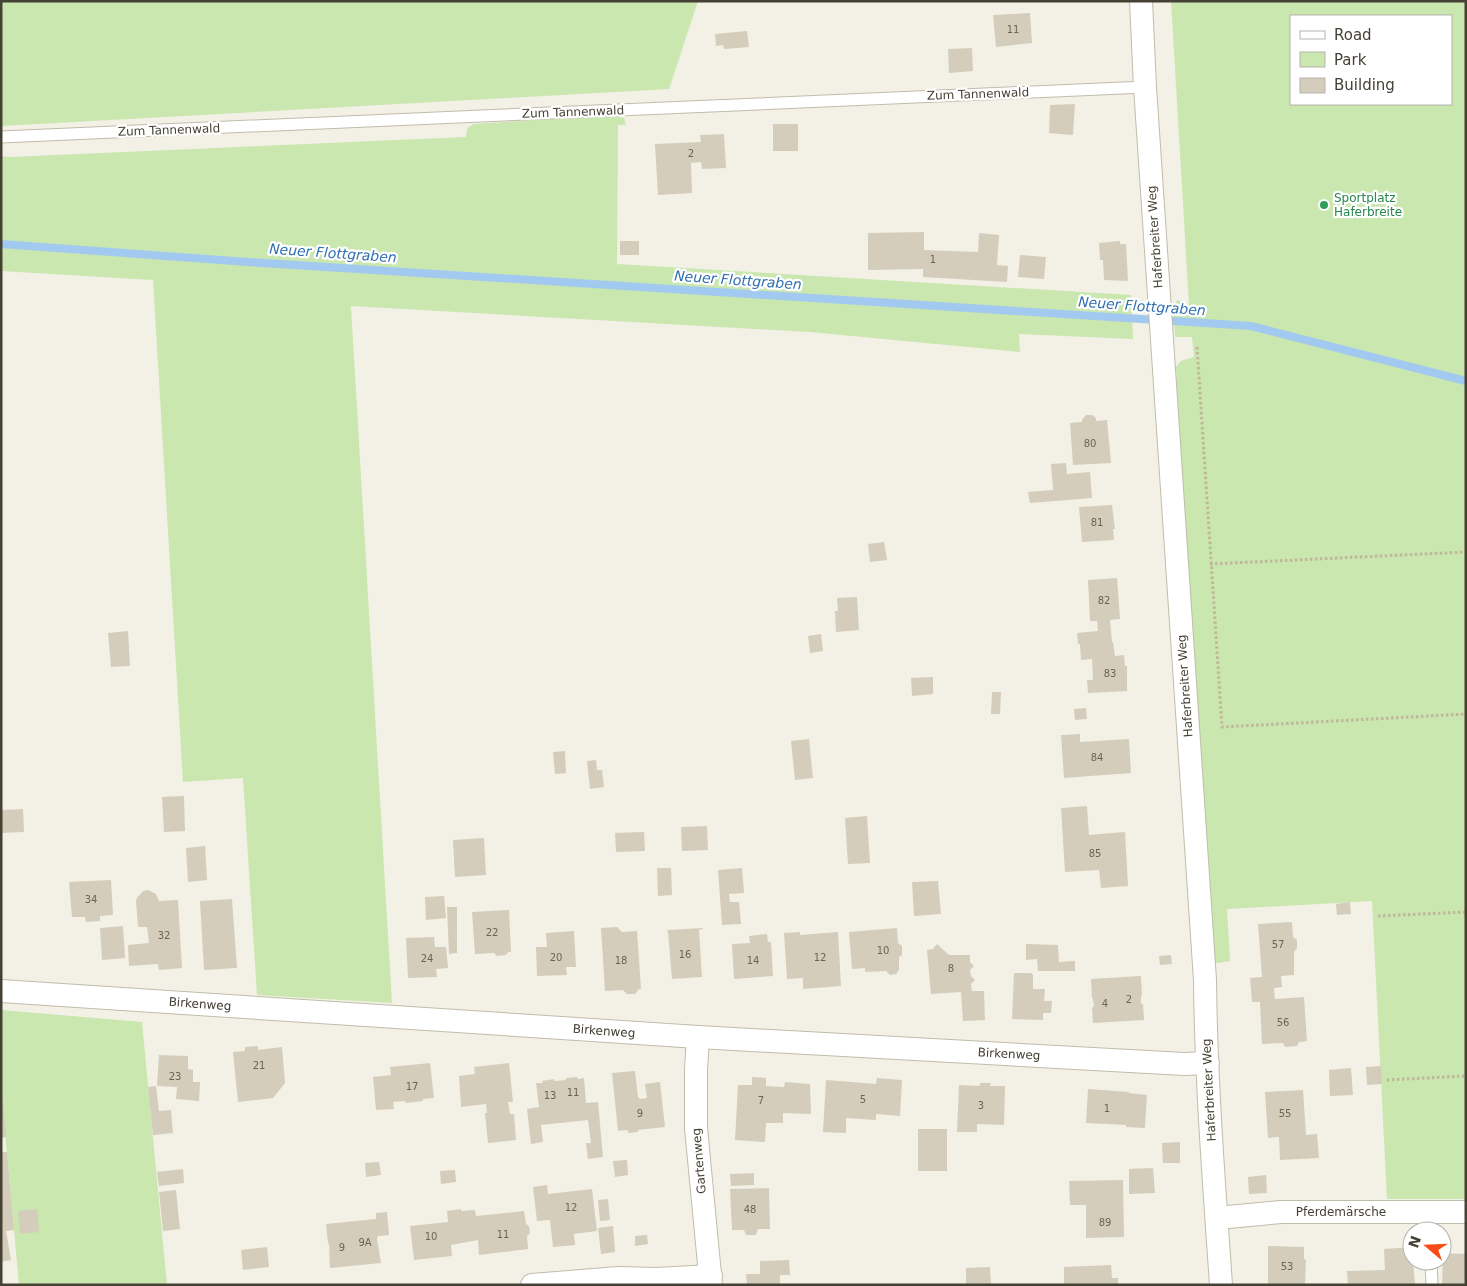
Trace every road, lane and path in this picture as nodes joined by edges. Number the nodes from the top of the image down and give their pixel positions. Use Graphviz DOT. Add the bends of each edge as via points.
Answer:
graph roads {
  1 [pos="1141,1"];
  2 [pos="1145,87"];
  3 [pos="1,137"];
  4 [pos="1197,347"];
  5 [pos="1466,552"];
  6 [pos="1210,564"];
  7 [pos="1466,714"];
  8 [pos="1466,912"];
  9 [pos="1378,916"];
  10 [pos="1,991"];
  11 [pos="698,1037"];
  12 [pos="1208,1063"];
  13 [pos="1466,1076"];
  14 [pos="1387,1080"];
  15 [pos="1466,1212"];
  16 [pos="1217,1218"];
  17 [pos="1428,1221"];
  18 [pos="1431,1271"];
  19 [pos="711,1280"];
  20 [pos="532,1285"];
  21 [pos="1221,1285"];
  22 [pos="1432,1285"];
  1 -- 2 [label="street, Haferbreiter Weg"];
  2 -- 3 [label="lane, Zum Tannenwald"];
  2 -- 12 [label="street, Haferbreiter Weg"];
  4 -- 6 [label="path"];
  5 -- 6 [label="path"];
  6 -- 7 [label="path" via="1222,727"];
  8 -- 9 [label="path"];
  10 -- 11 [label="street, Birkenweg"];
  11 -- 12 [label="street, Birkenweg"];
  11 -- 19 [label="street, Gartenweg" via="696,1128"];
  12 -- 16 [label="street, Haferbreiter Weg"];
  13 -- 14 [label="path"];
  15 -- 17 [label="street, Pferdemärsche"];
  16 -- 17 [label="street, Pferdemärsche" via="1281,1212"];
  16 -- 21 [label="street, Haferbreiter Weg"];
  18 -- 22 [label="lane"];
  19 -- 20 [label="street" via="618,1278"];
}
